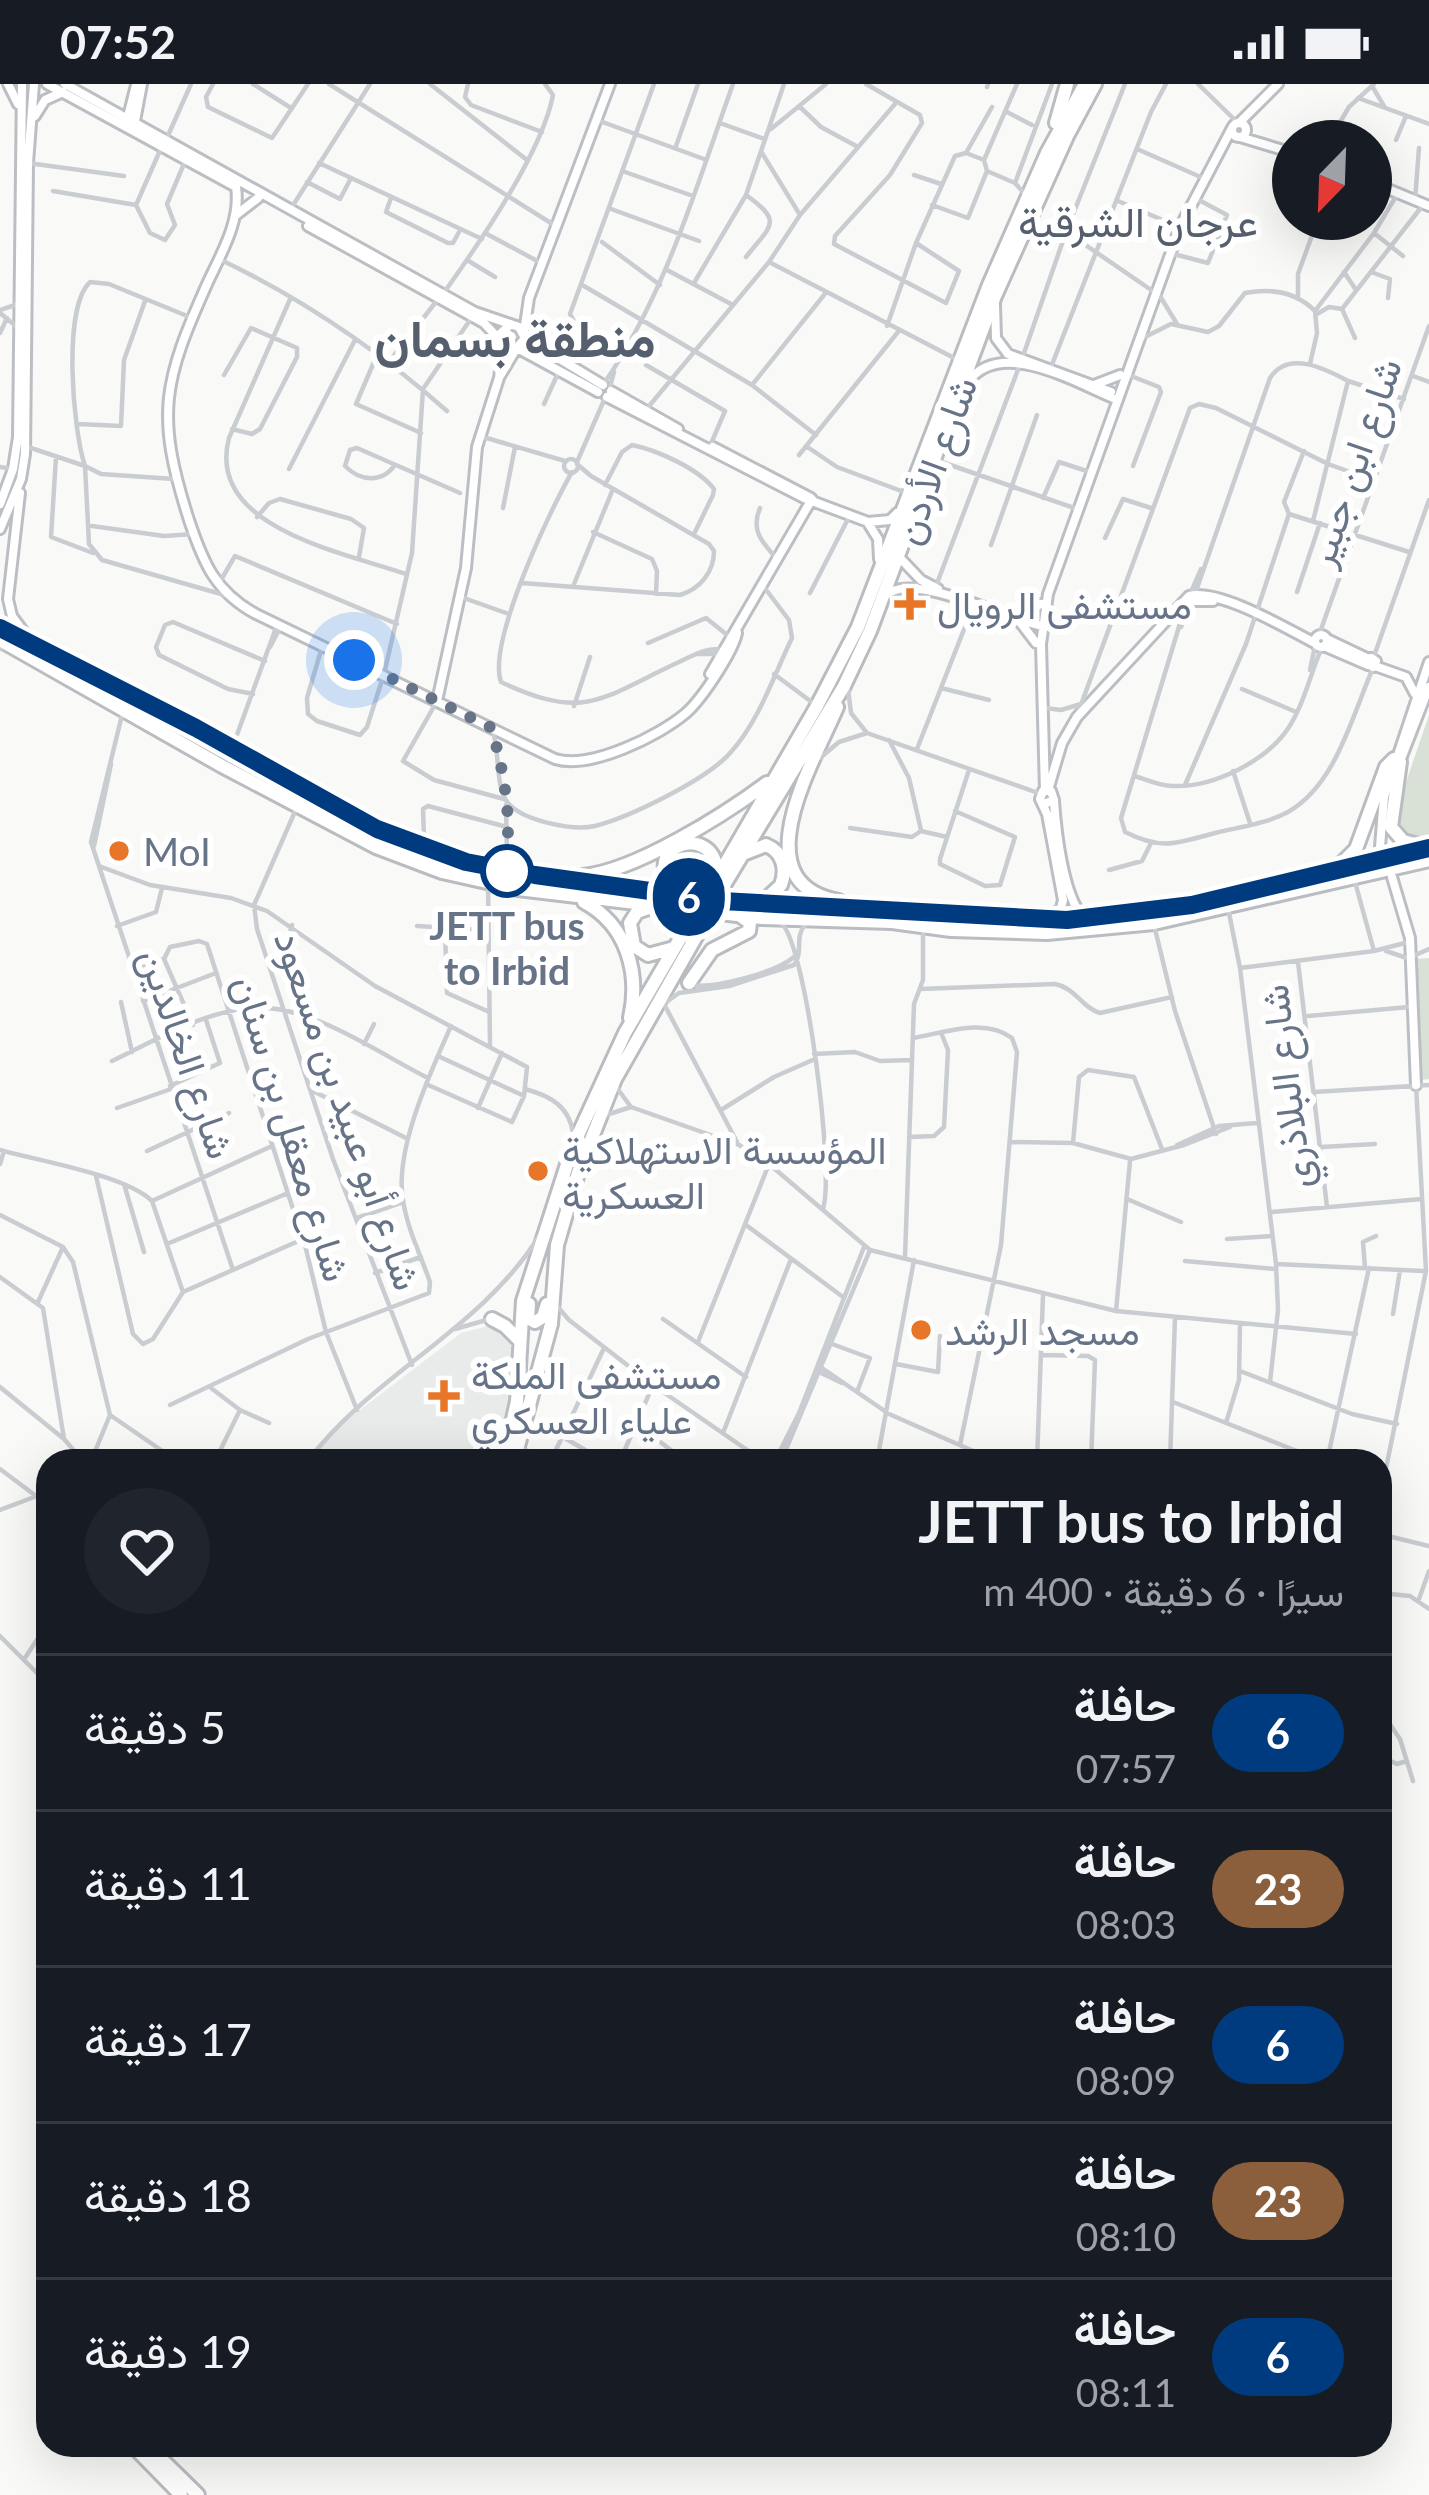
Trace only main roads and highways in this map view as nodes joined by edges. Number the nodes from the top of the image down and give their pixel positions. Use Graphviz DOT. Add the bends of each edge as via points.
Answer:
graph roads {
  1 [pos="1067,84"];
  2 [pos="1085,84"];
  3 [pos="1095,84"];
  4 [pos="1047,153"];
  5 [pos="0,624"];
  6 [pos="0,647"];
  7 [pos="97,680"];
  8 [pos="846,682"];
  9 [pos="773,779"];
  10 [pos="1429,847"];
  11 [pos="742,855"];
  12 [pos="1429,860"];
  13 [pos="491,870"];
  14 [pos="1331,870"];
  15 [pos="559,878"];
  16 [pos="716,886"];
  17 [pos="560,895"];
  18 [pos="688,896"];
  19 [pos="752,903"];
  20 [pos="667,907"];
  21 [pos="887,910"];
  22 [pos="738,915"];
  23 [pos="675,947"];
  24 [pos="688,987"];
  25 [pos="627,1030"];
  26 [pos="550,1243"];
  27 [pos="492,1319"];
  28 [pos="545,1322"];
  29 [pos="520,1346"];
  30 [pos="545,1350"];
  31 [pos="507,1449"];
  32 [pos="517,1449"];
  33 [pos="144,2457"];
  34 [pos="159,2457"];
  35 [pos="181,2495"];
  36 [pos="198,2495"];
  1 -- 4 [label="highway"];
  2 -- 4 [label="highway, شارع الأردن"];
  3 -- 8 [label="highway, شارع الأردن" via="995,296"];
  4 -- 9 [label="highway, شارع الأردن" via="958,360 858,627"];
  5 -- 7 [label="highway"];
  5 -- 7 [label="highway"];
  6 -- 13 [label="highway" via="402,859"];
  7 -- 13 [label="highway" via="353,817"];
  8 -- 11 [label="highway, شارع الأردن"];
  8 -- 21 [label="highway" via="789,832 788,855 804,885 824,898"];
  9 -- 15 [label="highway" via="633,860"];
  9 -- 16 [label="highway, شارع الأردن"];
  10 -- 14 [label="highway"];
  10 -- 14 [label="highway" via="1403,842 1391,826 1397,760 1386,767 1357,849"];
  11 -- 16 [label="highway, شارع الأردن"];
  11 -- 19 [label="highway" via="766,845 782,861 776,892"];
  12 -- 22 [label="highway" via="1154,923 1047,933"];
  13 -- 15 [label="highway"];
  13 -- 17 [label="highway"];
  14 -- 21 [label="highway" via="1192,905 1085,919"];
  15 -- 18 [label="highway"];
  16 -- 18 [label="highway" via="708,850 675,847 665,872"];
  17 -- 20 [label="highway"];
  17 -- 25 [label="highway" via="603,914 627,951 635,990"];
  18 -- 19 [label="highway"];
  19 -- 21 [label="highway"];
  20 -- 22 [label="highway"];
  20 -- 23 [label="highway" via="637,913 629,935 648,955"];
  22 -- 24 [label="highway" via="749,931 712,950"];
  23 -- 25 [label="highway"];
  23 -- 26 [label="highway" via="699,918 615,1079"];
  25 -- 26 [label="highway" via="573,1145 547,1222"];
  26 -- 28 [label="highway"];
  26 -- 28 [label="highway" via="555,1302"];
  26 -- 29 [label="highway" via="523,1301"];
  27 -- 29 [label="highway"];
  28 -- 30 [label="highway"];
  29 -- 30 [label="highway" via="535,1340"];
  29 -- 31 [label="highway"];
  30 -- 32 [label="highway"];
  33 -- 35 [label="highway"];
  34 -- 36 [label="highway"];
}
